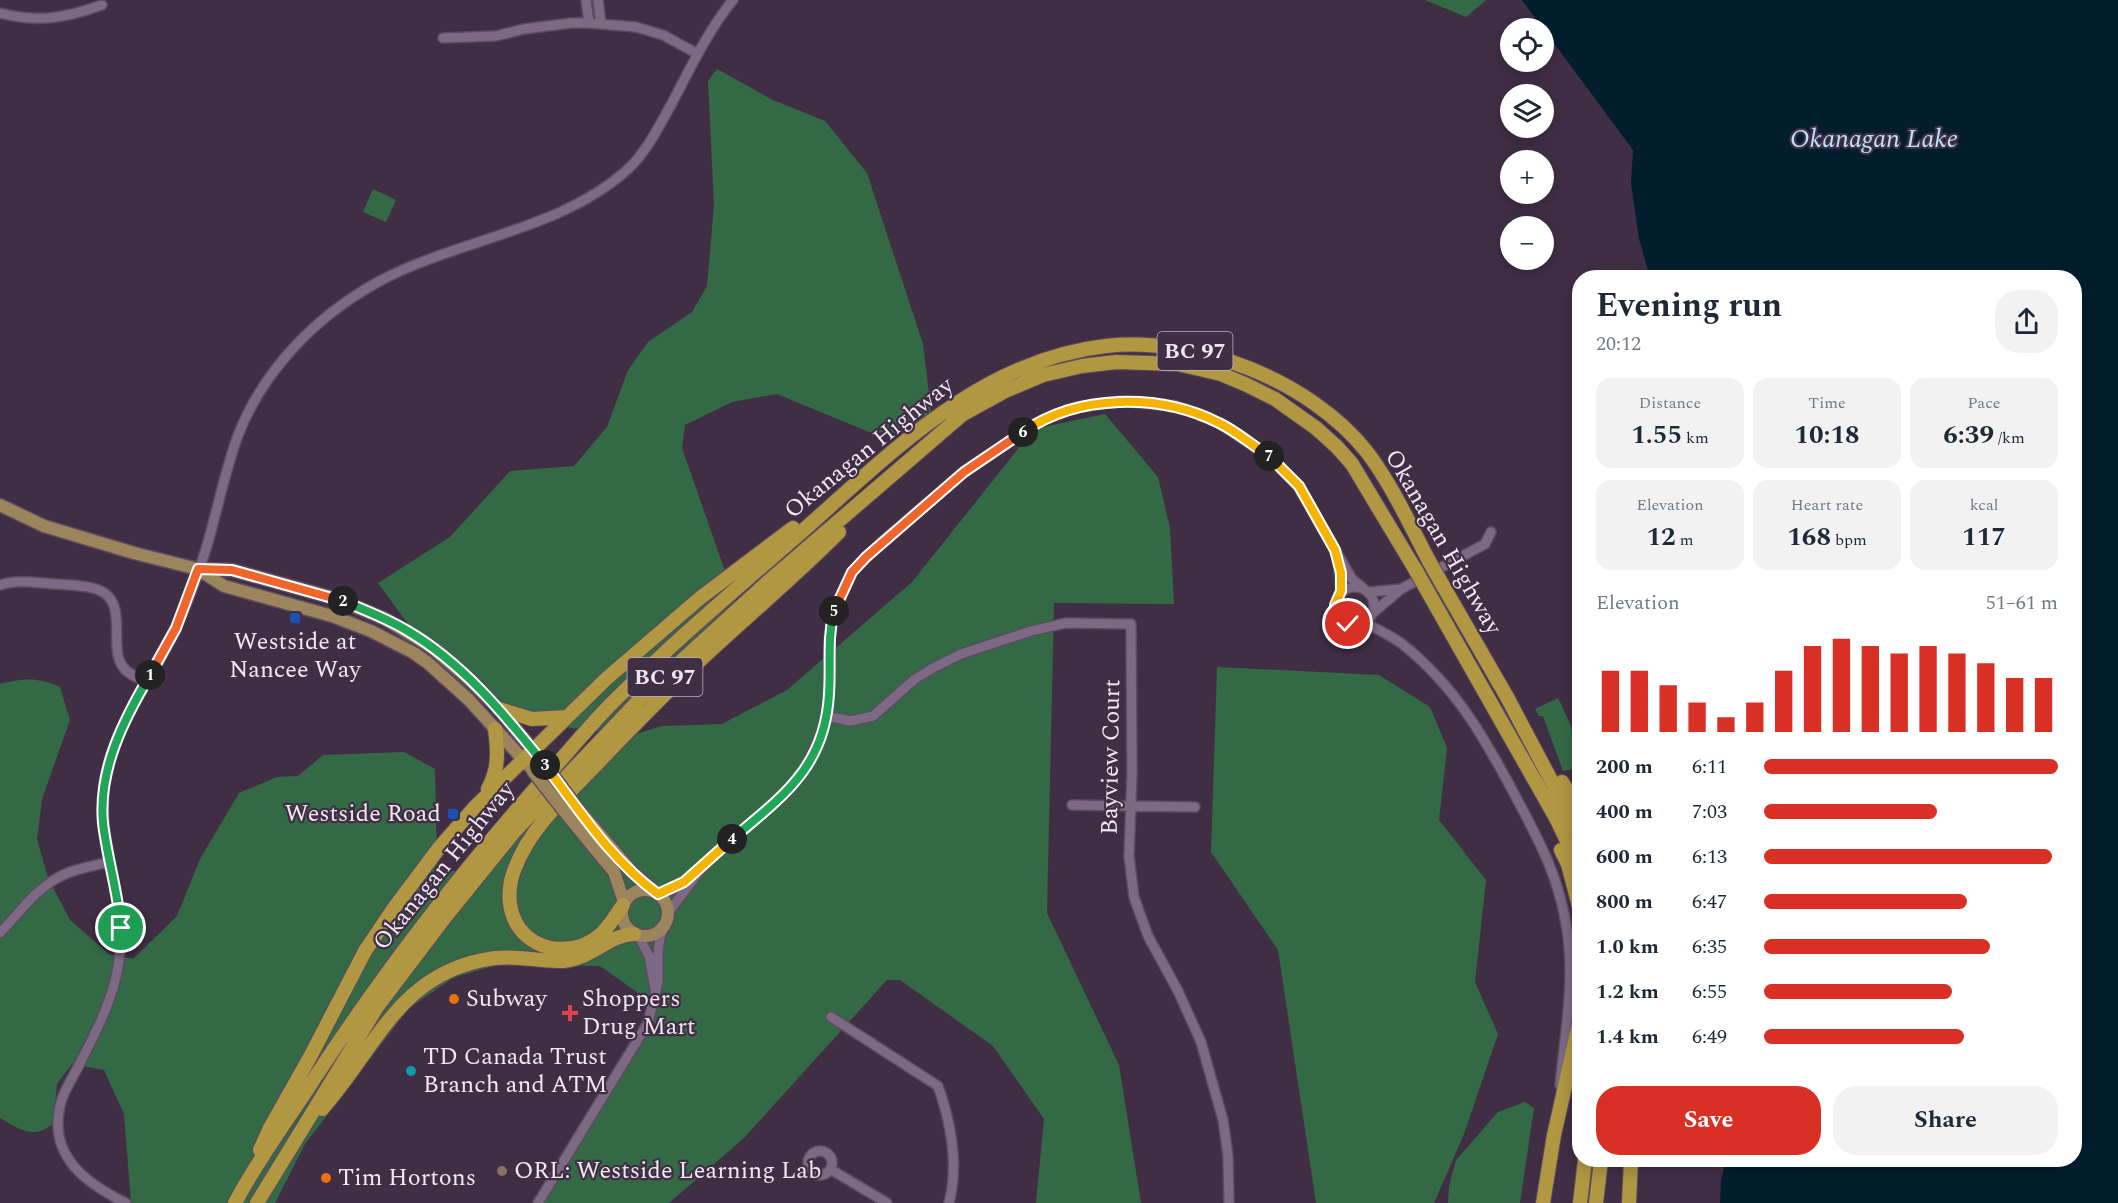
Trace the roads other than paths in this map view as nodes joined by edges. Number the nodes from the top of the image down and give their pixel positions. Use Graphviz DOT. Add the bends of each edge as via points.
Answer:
graph roads {
  1 [pos="586,0"];
  2 [pos="598,0"];
  3 [pos="733,0"];
  4 [pos="102,5"];
  5 [pos="0,13"];
  6 [pos="589,23"];
  7 [pos="601,24"];
  8 [pos="442,38"];
  9 [pos="698,54"];
  10 [pos="896,449"];
  11 [pos="908,462"];
  12 [pos="0,505"];
  13 [pos="1491,532"];
  14 [pos="1335,550"];
  15 [pos="198,569"];
  16 [pos="0,585"];
  17 [pos="1401,589"];
  18 [pos="1366,590"];
  19 [pos="1341,591"];
  20 [pos="1374,612"];
  21 [pos="1365,623"];
  22 [pos="147,681"];
  23 [pos="1507,698"];
  24 [pos="1491,702"];
  25 [pos="499,709"];
  26 [pos="827,716"];
  27 [pos="566,717"];
  28 [pos="495,729"];
  29 [pos="528,755"];
  30 [pos="1572,799"];
  31 [pos="481,801"];
  32 [pos="1072,805"];
  33 [pos="1130,806"];
  34 [pos="1195,807"];
  35 [pos="572,812"];
  36 [pos="1572,820"];
  37 [pos="1572,851"];
  38 [pos="109,862"];
  39 [pos="697,872"];
  40 [pos="1572,879"];
  41 [pos="657,893"];
  42 [pos="623,903"];
  43 [pos="666,918"];
  44 [pos="0,933"];
  45 [pos="636,934"];
  46 [pos="656,994"];
  47 [pos="831,1017"];
  48 [pos="1572,1055"];
  49 [pos="301,1132"];
  50 [pos="1554,1135"];
  51 [pos="1584,1167"];
  52 [pos="1600,1167"];
  53 [pos="1631,1167"];
  54 [pos="830,1169"];
  55 [pos="242,1190"];
  56 [pos="126,1203"];
  57 [pos="235,1203"];
  58 [pos="257,1203"];
  59 [pos="538,1203"];
  60 [pos="887,1203"];
  61 [pos="949,1203"];
  62 [pos="1229,1203"];
  63 [pos="1543,1203"];
  64 [pos="1580,1203"];
  65 [pos="1596,1203"];
  66 [pos="1629,1203"];
  1 -- 6 [label="street"];
  2 -- 7 [label="street"];
  3 -- 9 [label="street" via="714,23"];
  4 -- 5 [label="street" via="60,18 31,19"];
  6 -- 7 [label="street"];
  6 -- 8 [label="street" via="524,29 496,36"];
  7 -- 9 [label="street" via="636,27 663,35"];
  9 -- 15 [label="street" via="651,142 607,186 564,210 391,275 335,310 296,344 246,418"];
  10 -- 23 [label="highway, Okanagan Highway / BC 97, bridge" via="954,403 995,380 1054,357 1106,346 1160,345 1195,351 1252,369 1294,390 1347,430 1366,452"];
  10 -- 27 [label="highway" via="700,598"];
  10 -- 55 [label="highway, Okanagan Highway / BC 97" via="611,704 510,817 349,1025"];
  11 -- 24 [label="highway, Okanagan Highway / BC 97, bridge" via="963,414 1043,375 1082,366 1116,362 1179,364 1247,384 1316,428 1352,464"];
  11 -- 42 [label="highway" via="799,572 630,729 554,809 514,870 512,913 522,932 541,945 562,949 583,945 601,934"];
  11 -- 49 [label="highway, Okanagan Highway / BC 97" via="642,697 514,832 377,1007"];
  12 -- 15 [label="main road" via="44,526"];
  13 -- 17 [label="street" via="1488,542"];
  14 -- 18 [label="street" via="1352,579"];
  14 -- 19 [label="street"];
  14 -- 26 [label="street" via="1299,486 1270,457 1219,423 1176,406 1120,401 1072,408 1040,420 964,472 852,572 831,625"];
  15 -- 22 [label="street" via="176,628"];
  15 -- 25 [label="main road" via="232,570 337,599 385,619 430,646"];
  15 -- 28 [label="main road" via="224,586 332,616 391,640 429,663"];
  16 -- 22 [label="street" via="22,582 97,589 114,606 119,659 128,672"];
  17 -- 18 [label="street"];
  17 -- 20 [label="street"];
  18 -- 19 [label="street" via="1348,587"];
  18 -- 20 [label="street" via="1373,598"];
  19 -- 21 [label="street" via="1335,605 1341,620 1348,624"];
  20 -- 21 [label="street"];
  21 -- 50 [label="street" via="1400,642 1462,706 1479,729 1548,858 1568,932 1570,968"];
  22 -- 38 [label="street" via="116,743 105,780 103,821"];
  23 -- 30 [label="highway"];
  23 -- 36 [label="highway, Okanagan Highway / BC 97"];
  24 -- 37 [label="highway, Okanagan Highway / BC 97"];
  24 -- 40 [label="highway"];
  25 -- 27 [label="highway" via="532,719"];
  25 -- 29 [label="main road"];
  26 -- 33 [label="street, Bayview Court" via="850,721 873,716 933,668 961,654 1031,631 1066,623 1131,624"];
  26 -- 39 [label="street" via="814,751 796,782"];
  27 -- 29 [label="highway"];
  28 -- 29 [label="main road"];
  28 -- 31 [label="highway" via="497,769"];
  29 -- 31 [label="highway"];
  29 -- 35 [label="main road, bridge" via="532,770"];
  29 -- 35 [label="main road, bridge" via="544,764"];
  31 -- 55 [label="highway" via="420,872 365,951 270,1128"];
  32 -- 33 [label="street"];
  33 -- 34 [label="street"];
  33 -- 62 [label="street, Bayview Court" via="1129,856 1134,897 1148,936 1201,1042 1223,1120"];
  35 -- 41 [label="main road"];
  35 -- 42 [label="main road" via="614,872"];
  38 -- 44 [label="street" via="52,881"];
  38 -- 56 [label="street" via="121,928 118,964 100,1024 61,1102 58,1122 69,1160 79,1173 100,1190"];
  39 -- 41 [label="street" via="673,889"];
  39 -- 43 [label="street"];
  41 -- 42 [label="main road" via="641,890"];
  41 -- 43 [label="main road" via="665,902"];
  42 -- 45 [label="main road" via="624,924"];
  43 -- 45 [label="main road" via="654,934"];
  43 -- 46 [label="street" via="658,953"];
  45 -- 46 [label="street" via="649,956"];
  45 -- 49 [label="highway" via="618,936 579,958 494,958 444,973 426,983 402,1004"];
  46 -- 59 [label="street" via="648,1023"];
  47 -- 61 [label="street" via="938,1086 950,1125"];
  48 -- 50 [label="highway"];
  49 -- 58 [label="highway, Okanagan Highway / BC 97"];
  50 -- 63 [label="highway"];
  51 -- 64 [label="highway"];
  52 -- 65 [label="highway"];
  53 -- 66 [label="highway"];
  54 -- 60 [label="street"];
  55 -- 57 [label="highway, Okanagan Highway / BC 97"];
}
